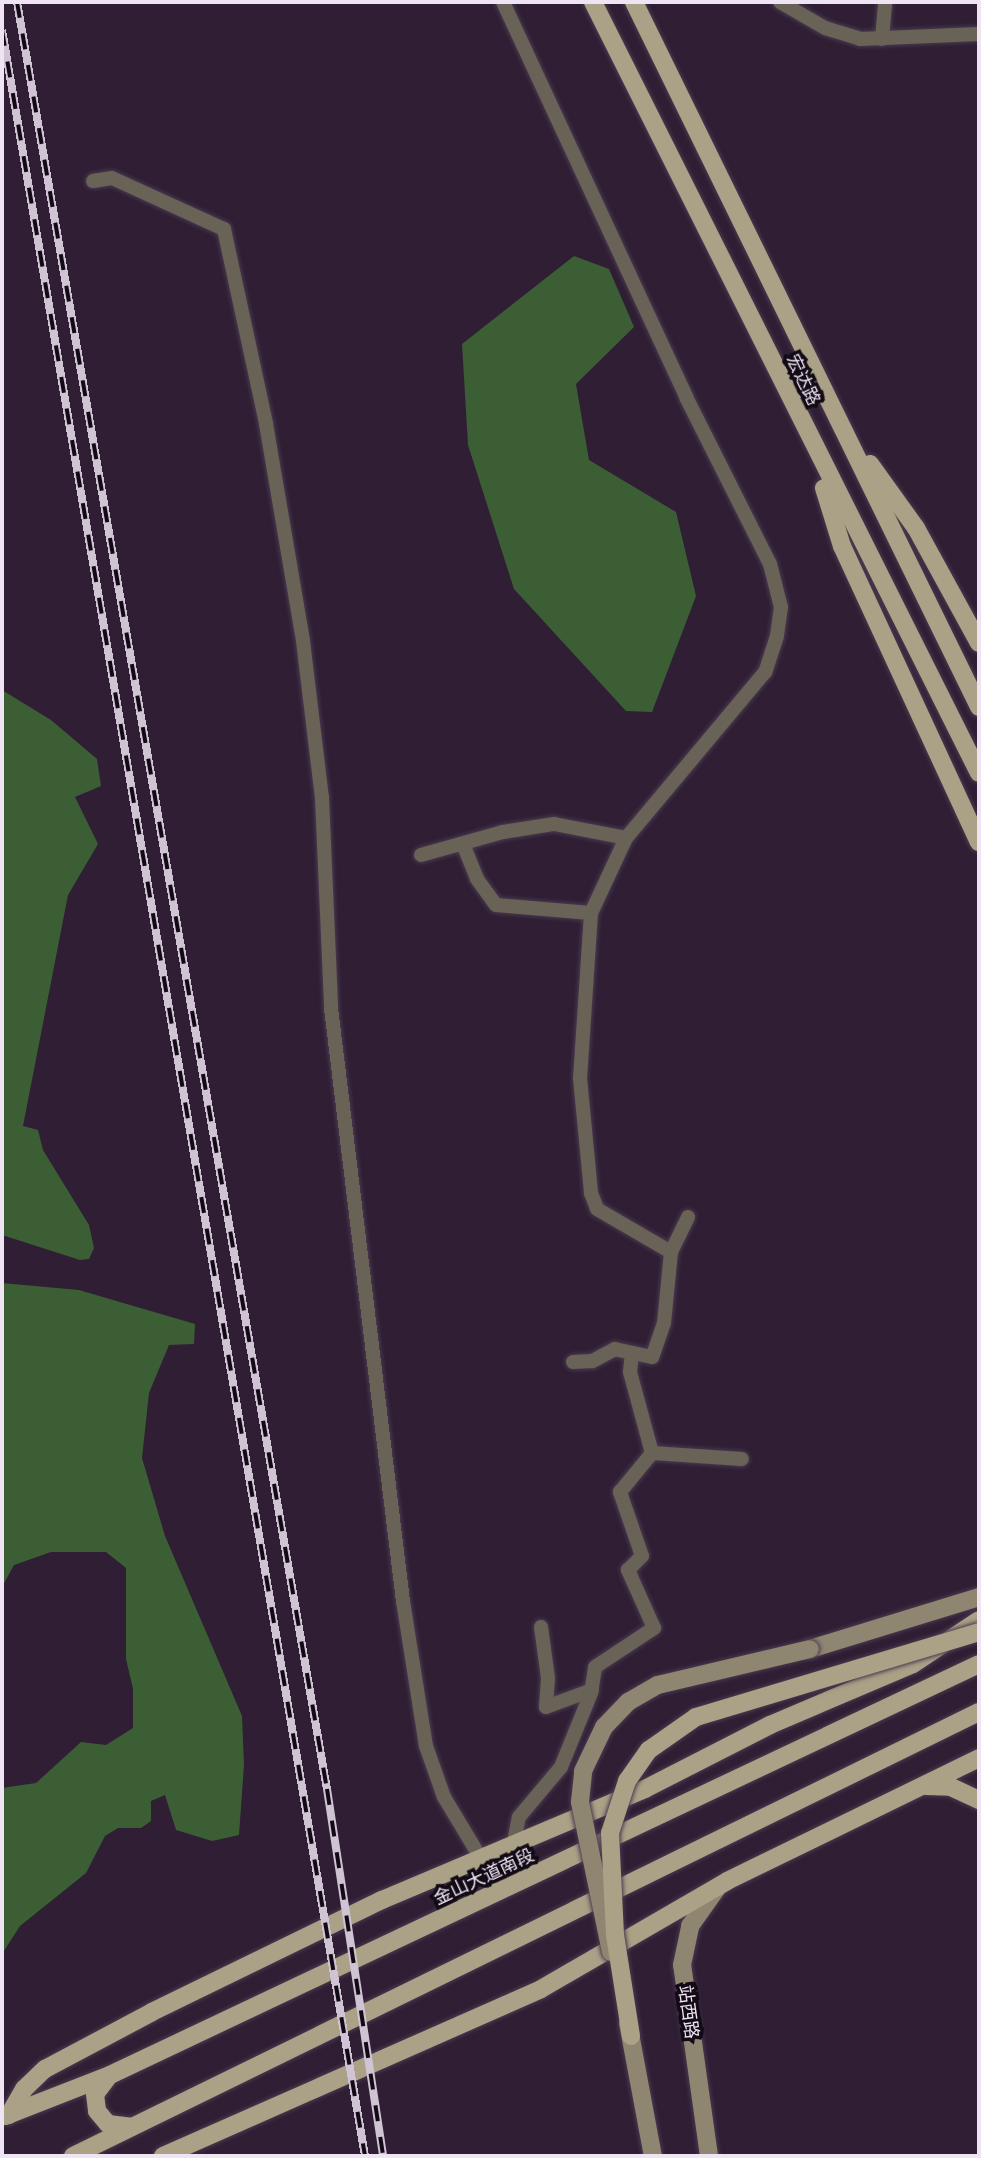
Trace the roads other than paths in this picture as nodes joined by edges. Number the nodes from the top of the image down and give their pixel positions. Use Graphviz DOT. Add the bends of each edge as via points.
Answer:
graph roads {
  1 [pos="503,2"];
  2 [pos="593,2"];
  3 [pos="780,2"];
  4 [pos="885,2"];
  5 [pos="639,3"];
  6 [pos="979,34"];
  7 [pos="882,39"];
  8 [pos="93,181"];
  9 [pos="840,421"];
  10 [pos="806,435"];
  11 [pos="979,643"];
  12 [pos="979,707"];
  13 [pos="979,774"];
  14 [pos="626,838"];
  15 [pos="979,842"];
  16 [pos="463,844"];
  17 [pos="421,855"];
  18 [pos="591,913"];
  19 [pos="688,1217"];
  20 [pos="671,1252"];
  21 [pos="632,1353"];
  22 [pos="573,1362"];
  23 [pos="652,1453"];
  24 [pos="742,1460"];
  25 [pos="979,1597"];
  26 [pos="979,1620"];
  27 [pos="541,1628"];
  28 [pos="979,1632"];
  29 [pos="979,1664"];
  30 [pos="592,1690"];
  31 [pos="979,1712"];
  32 [pos="979,1758"];
  33 [pos="916,1788"];
  34 [pos="979,1800"];
  35 [pos="514,1842"];
  36 [pos="480,1857"];
  37 [pos="727,1881"];
  38 [pos="631,2036"];
  39 [pos="110,2075"];
  40 [pos="5,2116"];
  41 [pos="133,2127"];
  42 [pos="73,2156"];
  43 [pos="163,2156"];
  44 [pos="653,2156"];
  45 [pos="709,2156"];
  1 -- 14 [label="street" via="686,397 770,564 780,607 777,636 765,672"];
  2 -- 10 [label="main road, 宏达路"];
  3 -- 7 [label="street" via="825,28 860,39"];
  4 -- 7 [label="street"];
  5 -- 9 [label="main road, 宏达路"];
  6 -- 7 [label="street"];
  8 -- 36 [label="street" via="112,178 225,229 303,640 322,798 331,1009 426,1746 444,1797"];
  9 -- 11 [label="main road" via="916,528"];
  9 -- 12 [label="main road, 宏达路"];
  10 -- 13 [label="main road, 宏达路"];
  10 -- 15 [label="main road" via="842,545"];
  14 -- 16 [label="street" via="554,824"];
  14 -- 18 [label="street"];
  16 -- 17 [label="street"];
  16 -- 18 [label="street" via="477,879 496,905"];
  18 -- 20 [label="street" via="580,1078 591,1193 597,1209"];
  19 -- 20 [label="street"];
  20 -- 21 [label="street" via="664,1323 652,1357"];
  21 -- 22 [label="street" via="615,1349 592,1361"];
  21 -- 23 [label="street" via="629,1372"];
  23 -- 24 [label="street"];
  23 -- 30 [label="street" via="620,1492 642,1556 628,1570 654,1628 595,1667"];
  25 -- 38 [label="street, bridge" via="810,1649 658,1685 615,1714 591,1749 581,1787 581,1818"];
  26 -- 35 [label="main road" via="913,1664 771,1725 645,1789"];
  27 -- 30 [label="street" via="547,1707"];
  28 -- 38 [label="main road, bridge" via="696,1717 649,1750 627,1781 610,1833 615,1935"];
  29 -- 39 [label="main road, 金山大道南段"];
  30 -- 35 [label="street" via="561,1767 519,1817"];
  31 -- 41 [label="main road"];
  32 -- 33 [label="main road"];
  33 -- 34 [label="main road" via="951,1787"];
  33 -- 37 [label="main road"];
  35 -- 36 [label="main road"];
  36 -- 40 [label="main road" via="65,2057 24,2089"];
  37 -- 43 [label="main road" via="541,1989 249,2122"];
  37 -- 45 [label="street, 站西路" via="697,1913 682,1965"];
  38 -- 44 [label="street, bridge"];
  39 -- 40 [label="main road, 金山大道南段"];
  39 -- 41 [label="main road" via="96,2094 97,2110 108,2124"];
  41 -- 42 [label="main road"];
}
